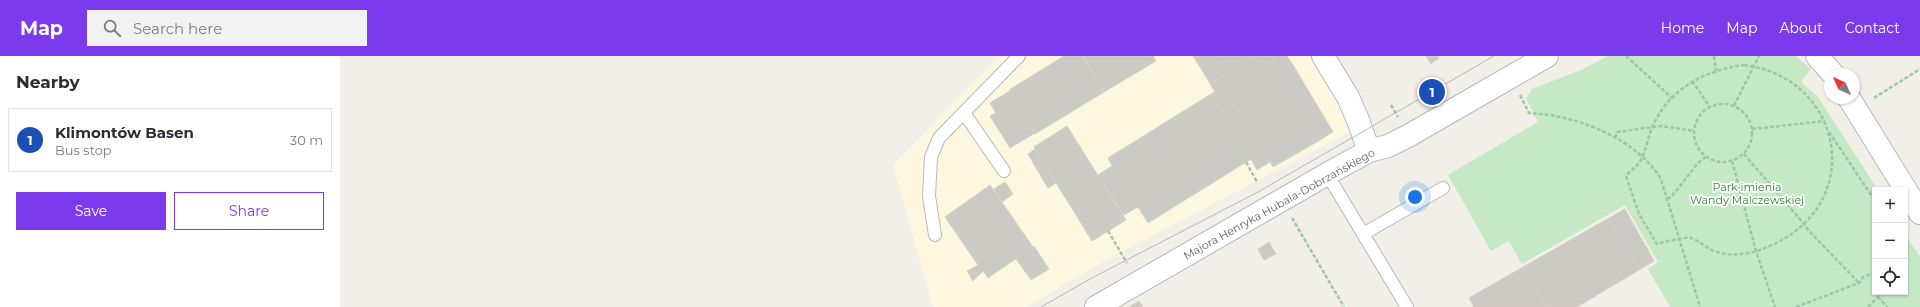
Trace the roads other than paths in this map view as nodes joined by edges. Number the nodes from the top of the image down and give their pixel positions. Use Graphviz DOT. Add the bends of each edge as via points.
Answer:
graph roads {
  1 [pos="1019,56"];
  2 [pos="1323,56"];
  3 [pos="1546,56"];
  4 [pos="1817,56"];
  5 [pos="1828,68"];
  6 [pos="1853,104"];
  7 [pos="964,113"];
  8 [pos="1369,151"];
  9 [pos="1004,171"];
  10 [pos="1327,174"];
  11 [pos="1443,188"];
  12 [pos="1919,210"];
  13 [pos="1363,234"];
  14 [pos="935,235"];
  15 [pos="1096,307"];
  16 [pos="1407,307"];
  1 -- 7 [label="lane"];
  2 -- 8 [label="street" via="1348,97"];
  3 -- 8 [label="street, Majora Henryka Hubala-Dobrzańskiego" via="1408,136 1388,146"];
  4 -- 5 [label="street"];
  6 -- 12 [label="street"];
  7 -- 9 [label="lane"];
  7 -- 14 [label="lane" via="939,138 931,157 929,196"];
  8 -- 10 [label="street, Majora Henryka Hubala-Dobrzańskiego"];
  10 -- 13 [label="lane"];
  10 -- 15 [label="street, Majora Henryka Hubala-Dobrzańskiego"];
  11 -- 13 [label="lane"];
  13 -- 16 [label="lane"];
}
